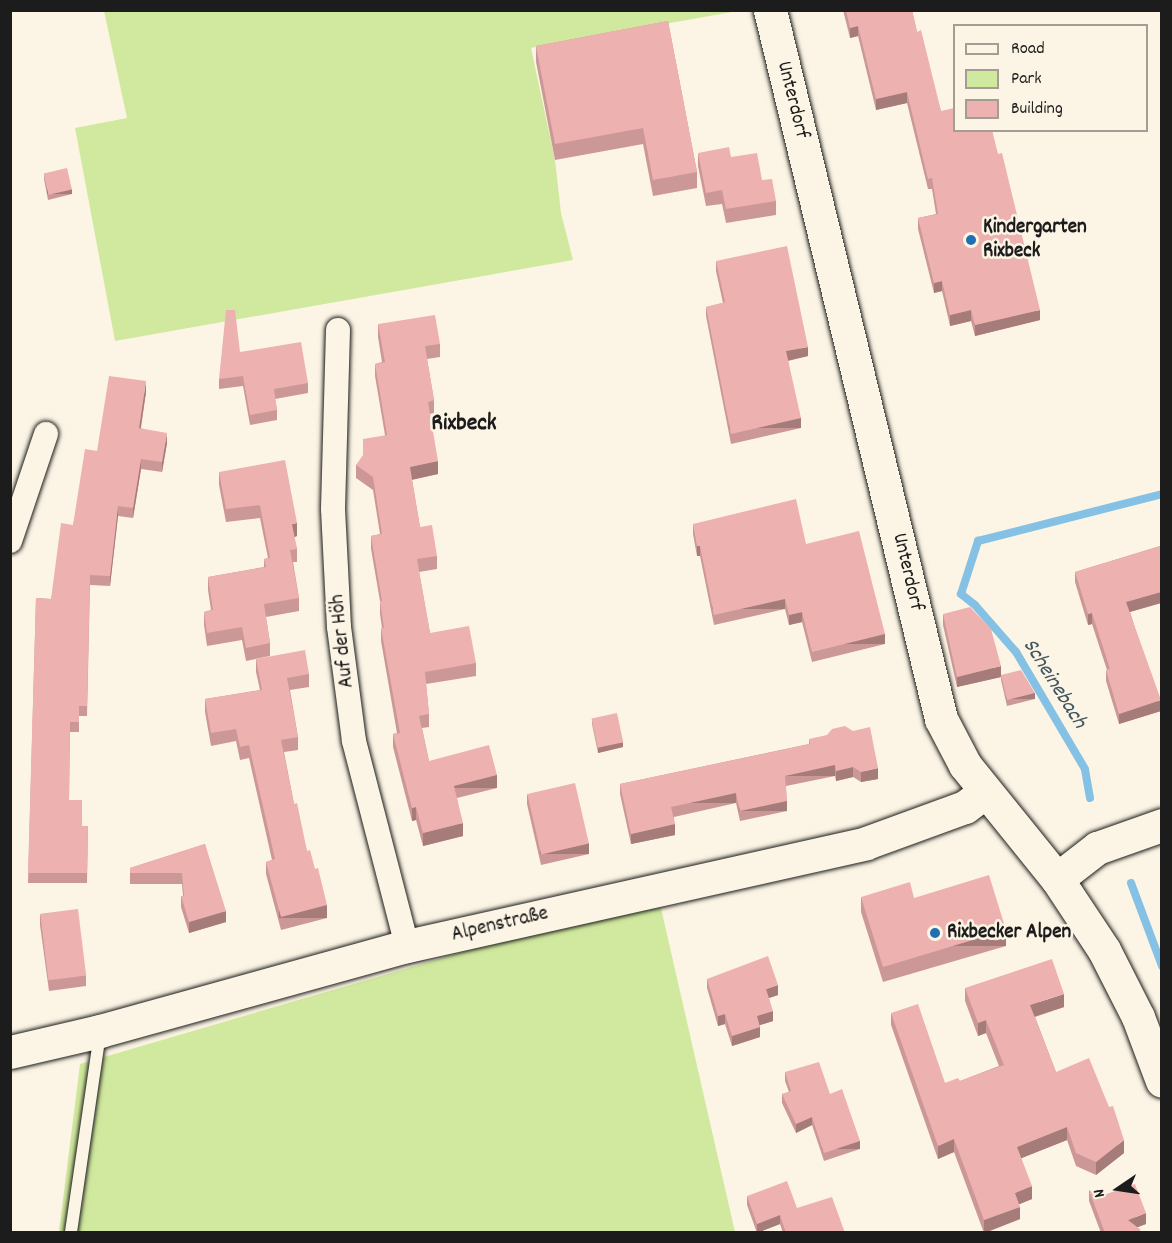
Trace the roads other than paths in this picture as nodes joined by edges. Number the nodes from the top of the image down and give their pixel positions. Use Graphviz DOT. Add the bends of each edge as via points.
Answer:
graph roads {
  1 [pos="770,10"];
  2 [pos="338,330"];
  3 [pos="46,434"];
  4 [pos="10,541"];
  5 [pos="985,792"];
  6 [pos="1161,825"];
  7 [pos="1057,879"];
  8 [pos="406,946"];
  9 [pos="100,1031"];
  10 [pos="10,1052"];
  11 [pos="1161,1082"];
  12 [pos="71,1233"];
  1 -- 5 [label="street, Unterdorf" via="941,719 953,746"];
  2 -- 8 [label="street, Auf der Höh" via="333,509 339,627 354,741"];
  3 -- 4 [label="street"];
  5 -- 7 [label="street, Unterdorf"];
  5 -- 8 [label="street, Alpenstraße" via="966,807 866,843"];
  6 -- 7 [label="street" via="1097,848"];
  7 -- 11 [label="street, Unterdorf" via="1120,980"];
  8 -- 9 [label="street, Alpenstraße"];
  9 -- 10 [label="street, Alpenstraße"];
  9 -- 12 [label="lane"];
}
